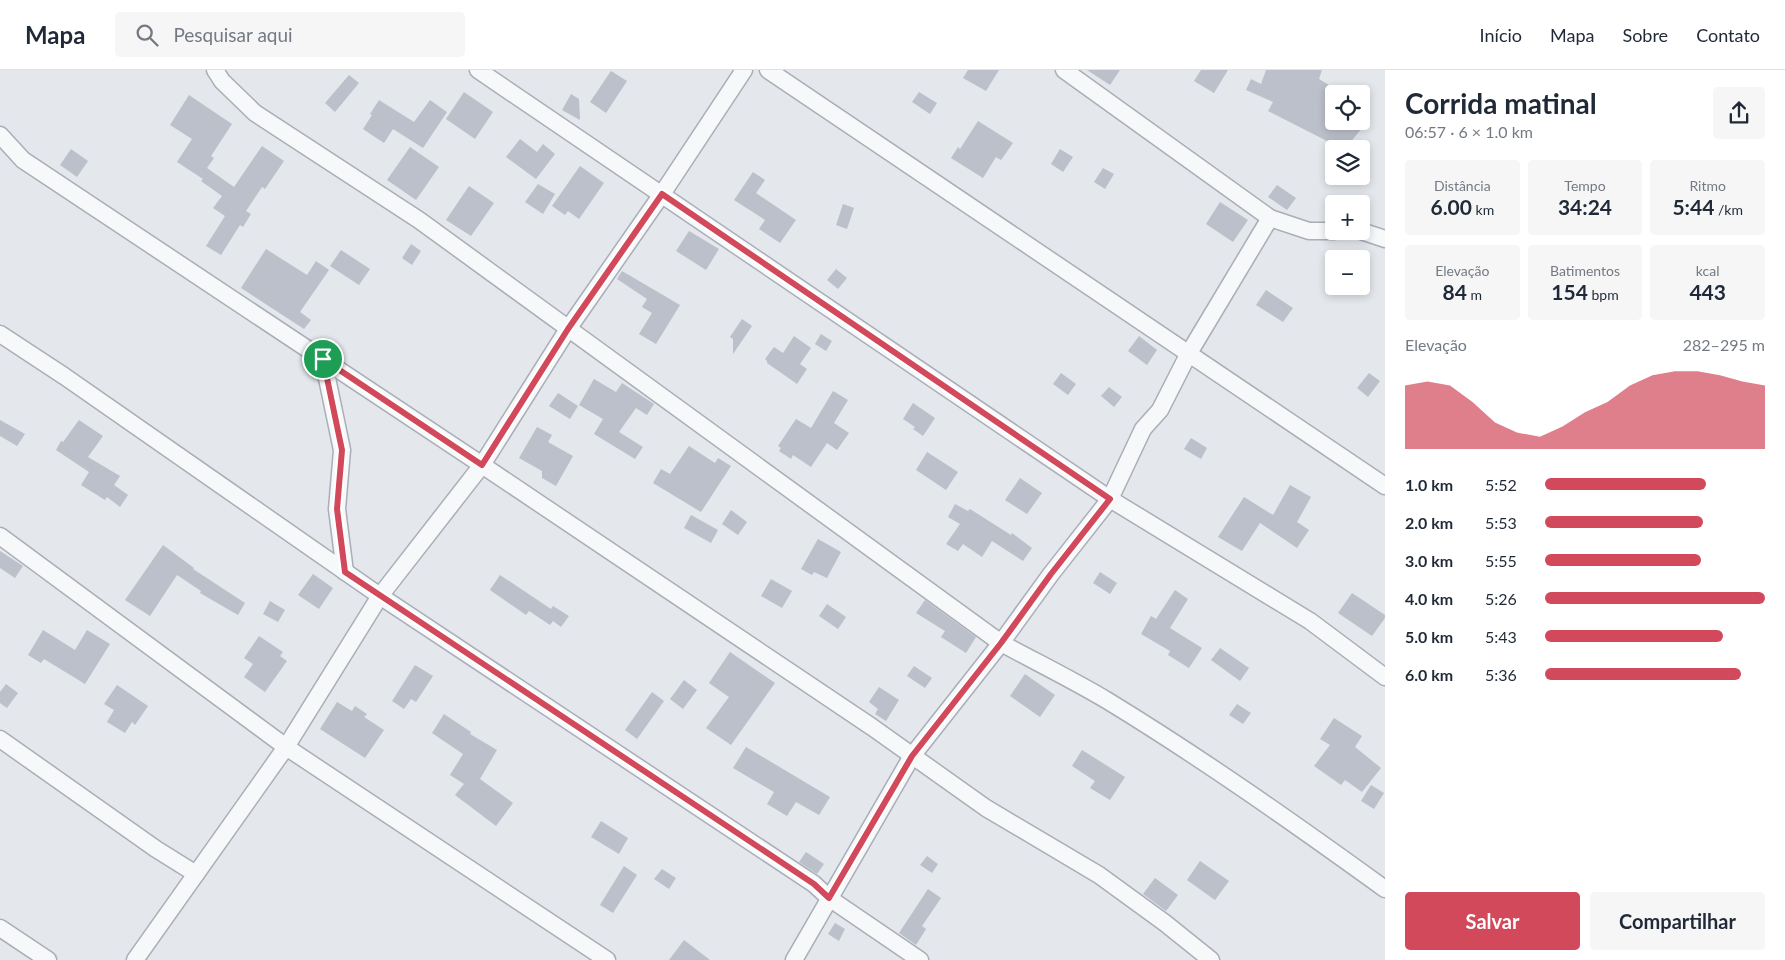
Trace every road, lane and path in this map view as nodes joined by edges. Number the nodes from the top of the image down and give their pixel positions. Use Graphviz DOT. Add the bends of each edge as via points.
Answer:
graph roads {
  1 [pos="215,70"];
  2 [pos="478,70"];
  3 [pos="744,70"];
  4 [pos="768,70"];
  5 [pos="1064,70"];
  6 [pos="0,135"];
  7 [pos="662,194"];
  8 [pos="1270,218"];
  9 [pos="1325,231"];
  10 [pos="1370,234"];
  11 [pos="1385,239"];
  12 [pos="568,329"];
  13 [pos="0,334"];
  14 [pos="1189,354"];
  15 [pos="323,359"];
  16 [pos="482,465"];
  17 [pos="1385,486"];
  18 [pos="1110,499"];
  19 [pos="0,536"];
  20 [pos="345,572"];
  21 [pos="380,596"];
  22 [pos="1001,643"];
  23 [pos="1385,677"];
  24 [pos="0,739"];
  25 [pos="286,746"];
  26 [pos="912,756"];
  27 [pos="196,874"];
  28 [pos="1385,889"];
  29 [pos="829,898"];
  30 [pos="0,928"];
  31 [pos="48,960"];
  32 [pos="135,960"];
  33 [pos="607,960"];
  34 [pos="794,960"];
  35 [pos="920,960"];
  36 [pos="1211,960"];
  1 -- 12 [label="street" via="222,81 255,112 419,220"];
  2 -- 7 [label="street"];
  3 -- 7 [label="street"];
  4 -- 14 [label="street"];
  5 -- 8 [label="street"];
  6 -- 15 [label="street" via="23,160"];
  7 -- 12 [label="street"];
  7 -- 18 [label="street"];
  8 -- 9 [label="street" via="1309,231"];
  8 -- 14 [label="street"];
  10 -- 11 [label="street"];
  12 -- 16 [label="street"];
  12 -- 22 [label="street"];
  13 -- 20 [label="street"];
  14 -- 17 [label="street"];
  14 -- 18 [label="street" via="1160,410 1143,429"];
  15 -- 16 [label="street"];
  15 -- 20 [label="street" via="342,450 337,509"];
  16 -- 21 [label="street"];
  16 -- 26 [label="street"];
  18 -- 22 [label="street"];
  18 -- 23 [label="street" via="1310,621"];
  19 -- 25 [label="street"];
  20 -- 21 [label="street"];
  21 -- 25 [label="street"];
  21 -- 29 [label="street" via="814,884"];
  22 -- 26 [label="street"];
  22 -- 28 [label="street" via="1106,700 1183,748"];
  24 -- 27 [label="street"];
  25 -- 27 [label="street"];
  25 -- 33 [label="street"];
  26 -- 29 [label="street"];
  26 -- 36 [label="street" via="986,808 1099,875"];
  27 -- 32 [label="street"];
  29 -- 34 [label="street"];
  29 -- 35 [label="street"];
  30 -- 31 [label="street"];
}
